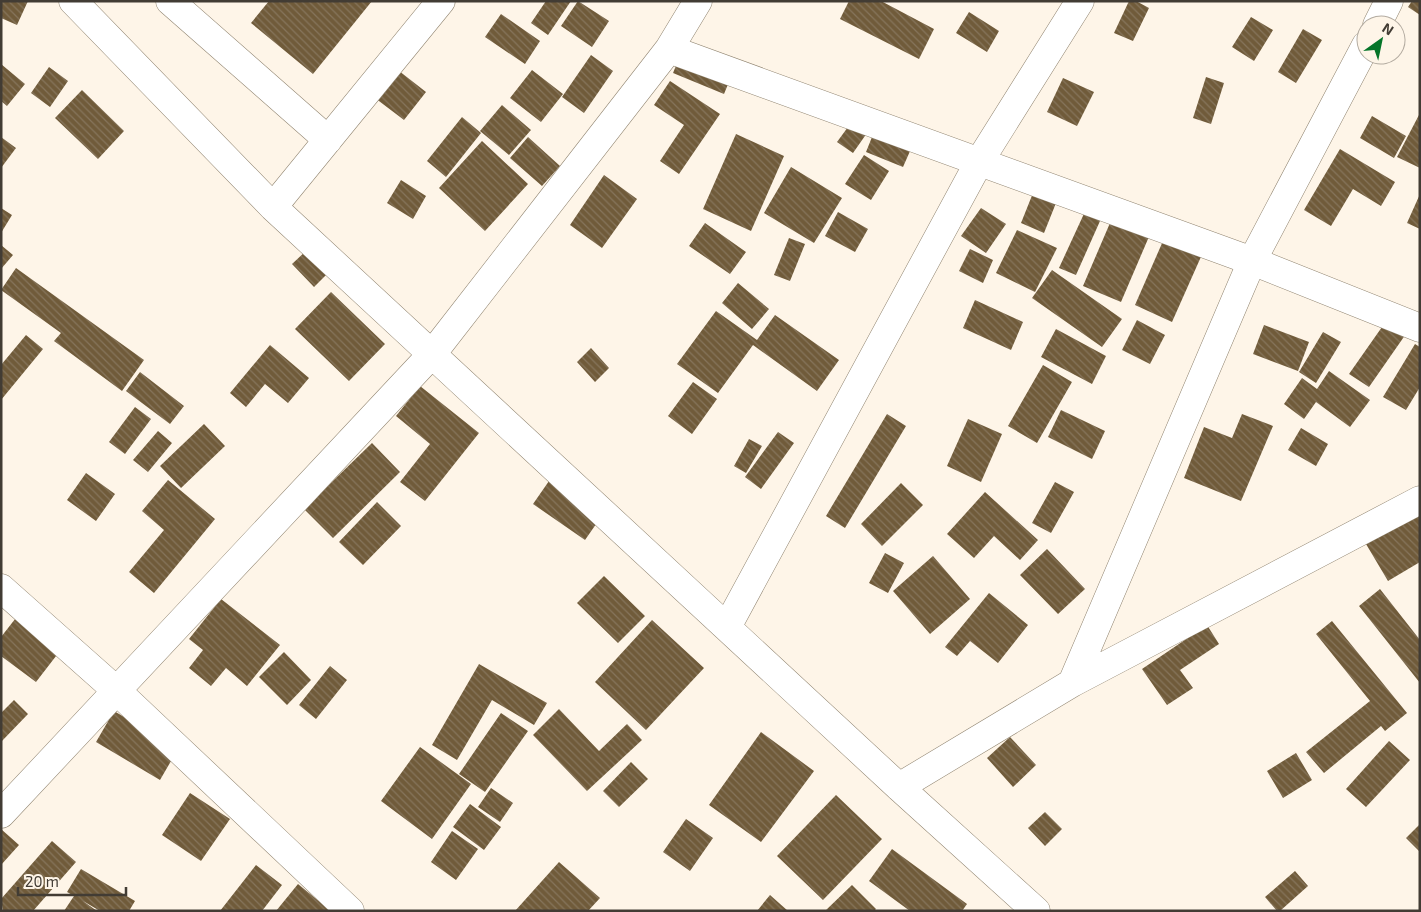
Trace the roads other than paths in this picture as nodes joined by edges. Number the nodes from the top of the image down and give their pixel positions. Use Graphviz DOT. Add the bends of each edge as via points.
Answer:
graph roads {
  1 [pos="73,1"];
  2 [pos="170,1"];
  3 [pos="441,1"];
  4 [pos="698,1"];
  5 [pos="1080,1"];
  6 [pos="1389,1"];
  7 [pos="1382,15"];
  8 [pos="668,49"];
  9 [pos="1356,64"];
  10 [pos="328,140"];
  11 [pos="979,162"];
  12 [pos="273,207"];
  13 [pos="1252,261"];
  14 [pos="1420,328"];
  15 [pos="432,354"];
  16 [pos="1420,500"];
  17 [pos="1,588"];
  18 [pos="727,627"];
  19 [pos="1072,683"];
  20 [pos="118,691"];
  21 [pos="899,787"];
  22 [pos="1,814"];
  23 [pos="350,911"];
  24 [pos="1036,911"];
  1 -- 12 [label="street"];
  2 -- 10 [label="street"];
  3 -- 10 [label="street"];
  4 -- 8 [label="street"];
  5 -- 11 [label="street"];
  6 -- 7 [label="street"];
  8 -- 11 [label="street"];
  8 -- 15 [label="street"];
  9 -- 13 [label="street"];
  10 -- 12 [label="street"];
  11 -- 13 [label="street"];
  11 -- 18 [label="street"];
  12 -- 15 [label="street"];
  13 -- 14 [label="street"];
  13 -- 19 [label="street"];
  15 -- 18 [label="street"];
  15 -- 20 [label="street"];
  16 -- 19 [label="street"];
  17 -- 20 [label="street"];
  18 -- 21 [label="street"];
  19 -- 21 [label="street"];
  20 -- 22 [label="street"];
  20 -- 23 [label="street"];
  21 -- 24 [label="street"];
}
